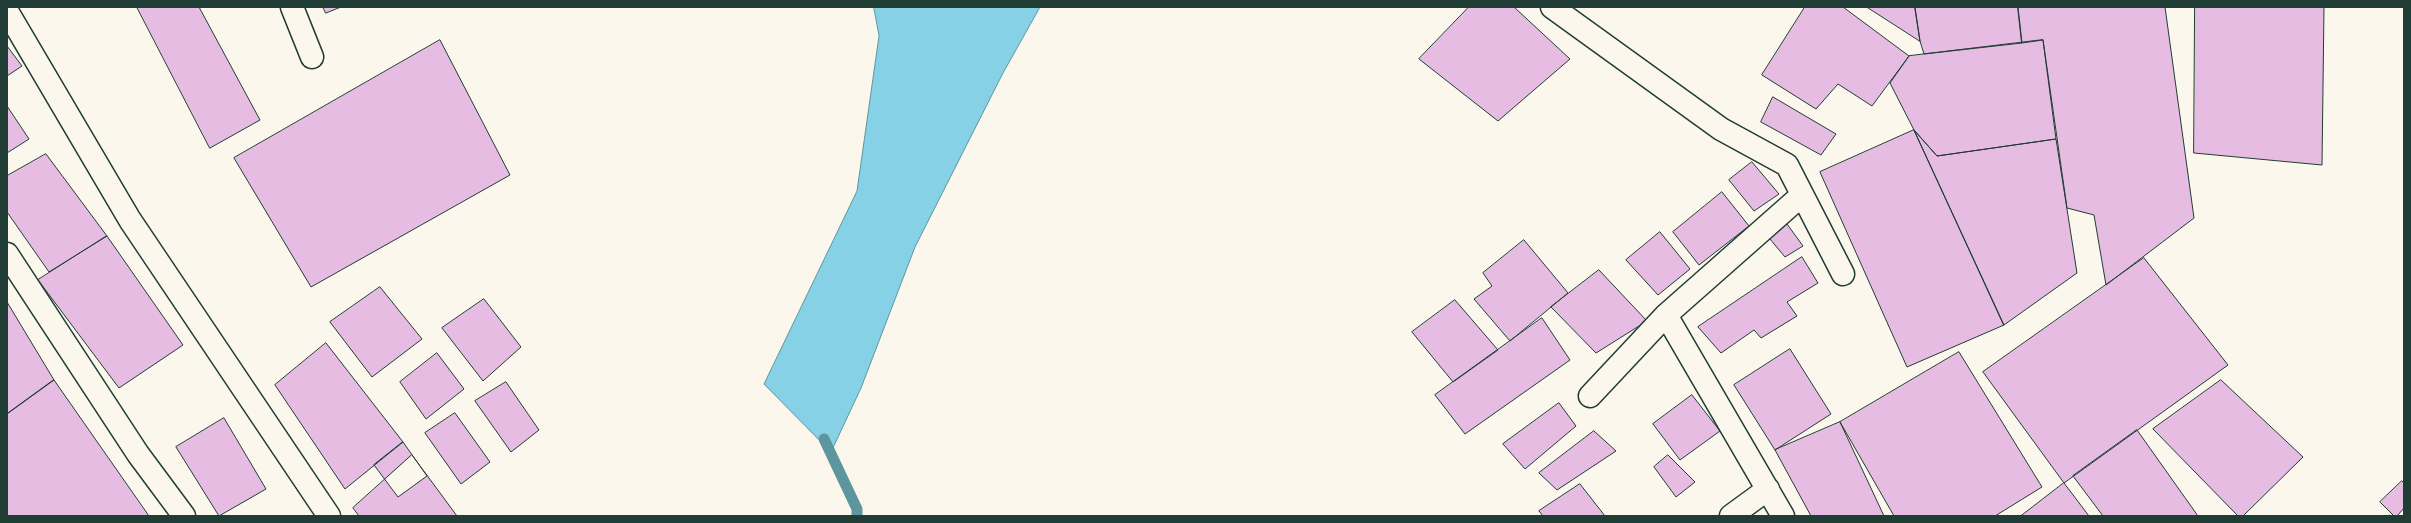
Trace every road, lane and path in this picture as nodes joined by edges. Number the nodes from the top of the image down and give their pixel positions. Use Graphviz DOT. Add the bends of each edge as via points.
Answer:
graph roads {
  1 [pos="292,7"];
  2 [pos="1552,7"];
  3 [pos="7,11"];
  4 [pos="312,56"];
  5 [pos="1802,195"];
  6 [pos="7,254"];
  7 [pos="1843,274"];
  8 [pos="1666,315"];
  9 [pos="1590,396"];
  10 [pos="1768,489"];
  11 [pos="184,516"];
  12 [pos="329,516"];
  13 [pos="1731,516"];
  14 [pos="1783,516"];
  1 -- 4 [label="street"];
  2 -- 5 [label="street" via="1721,129 1787,165"];
  3 -- 12 [label="street" via="130,220"];
  5 -- 7 [label="street"];
  5 -- 8 [label="street"];
  6 -- 11 [label="street" via="138,454"];
  8 -- 9 [label="street"];
  8 -- 10 [label="street"];
  10 -- 13 [label="street"];
  10 -- 14 [label="street"];
}
